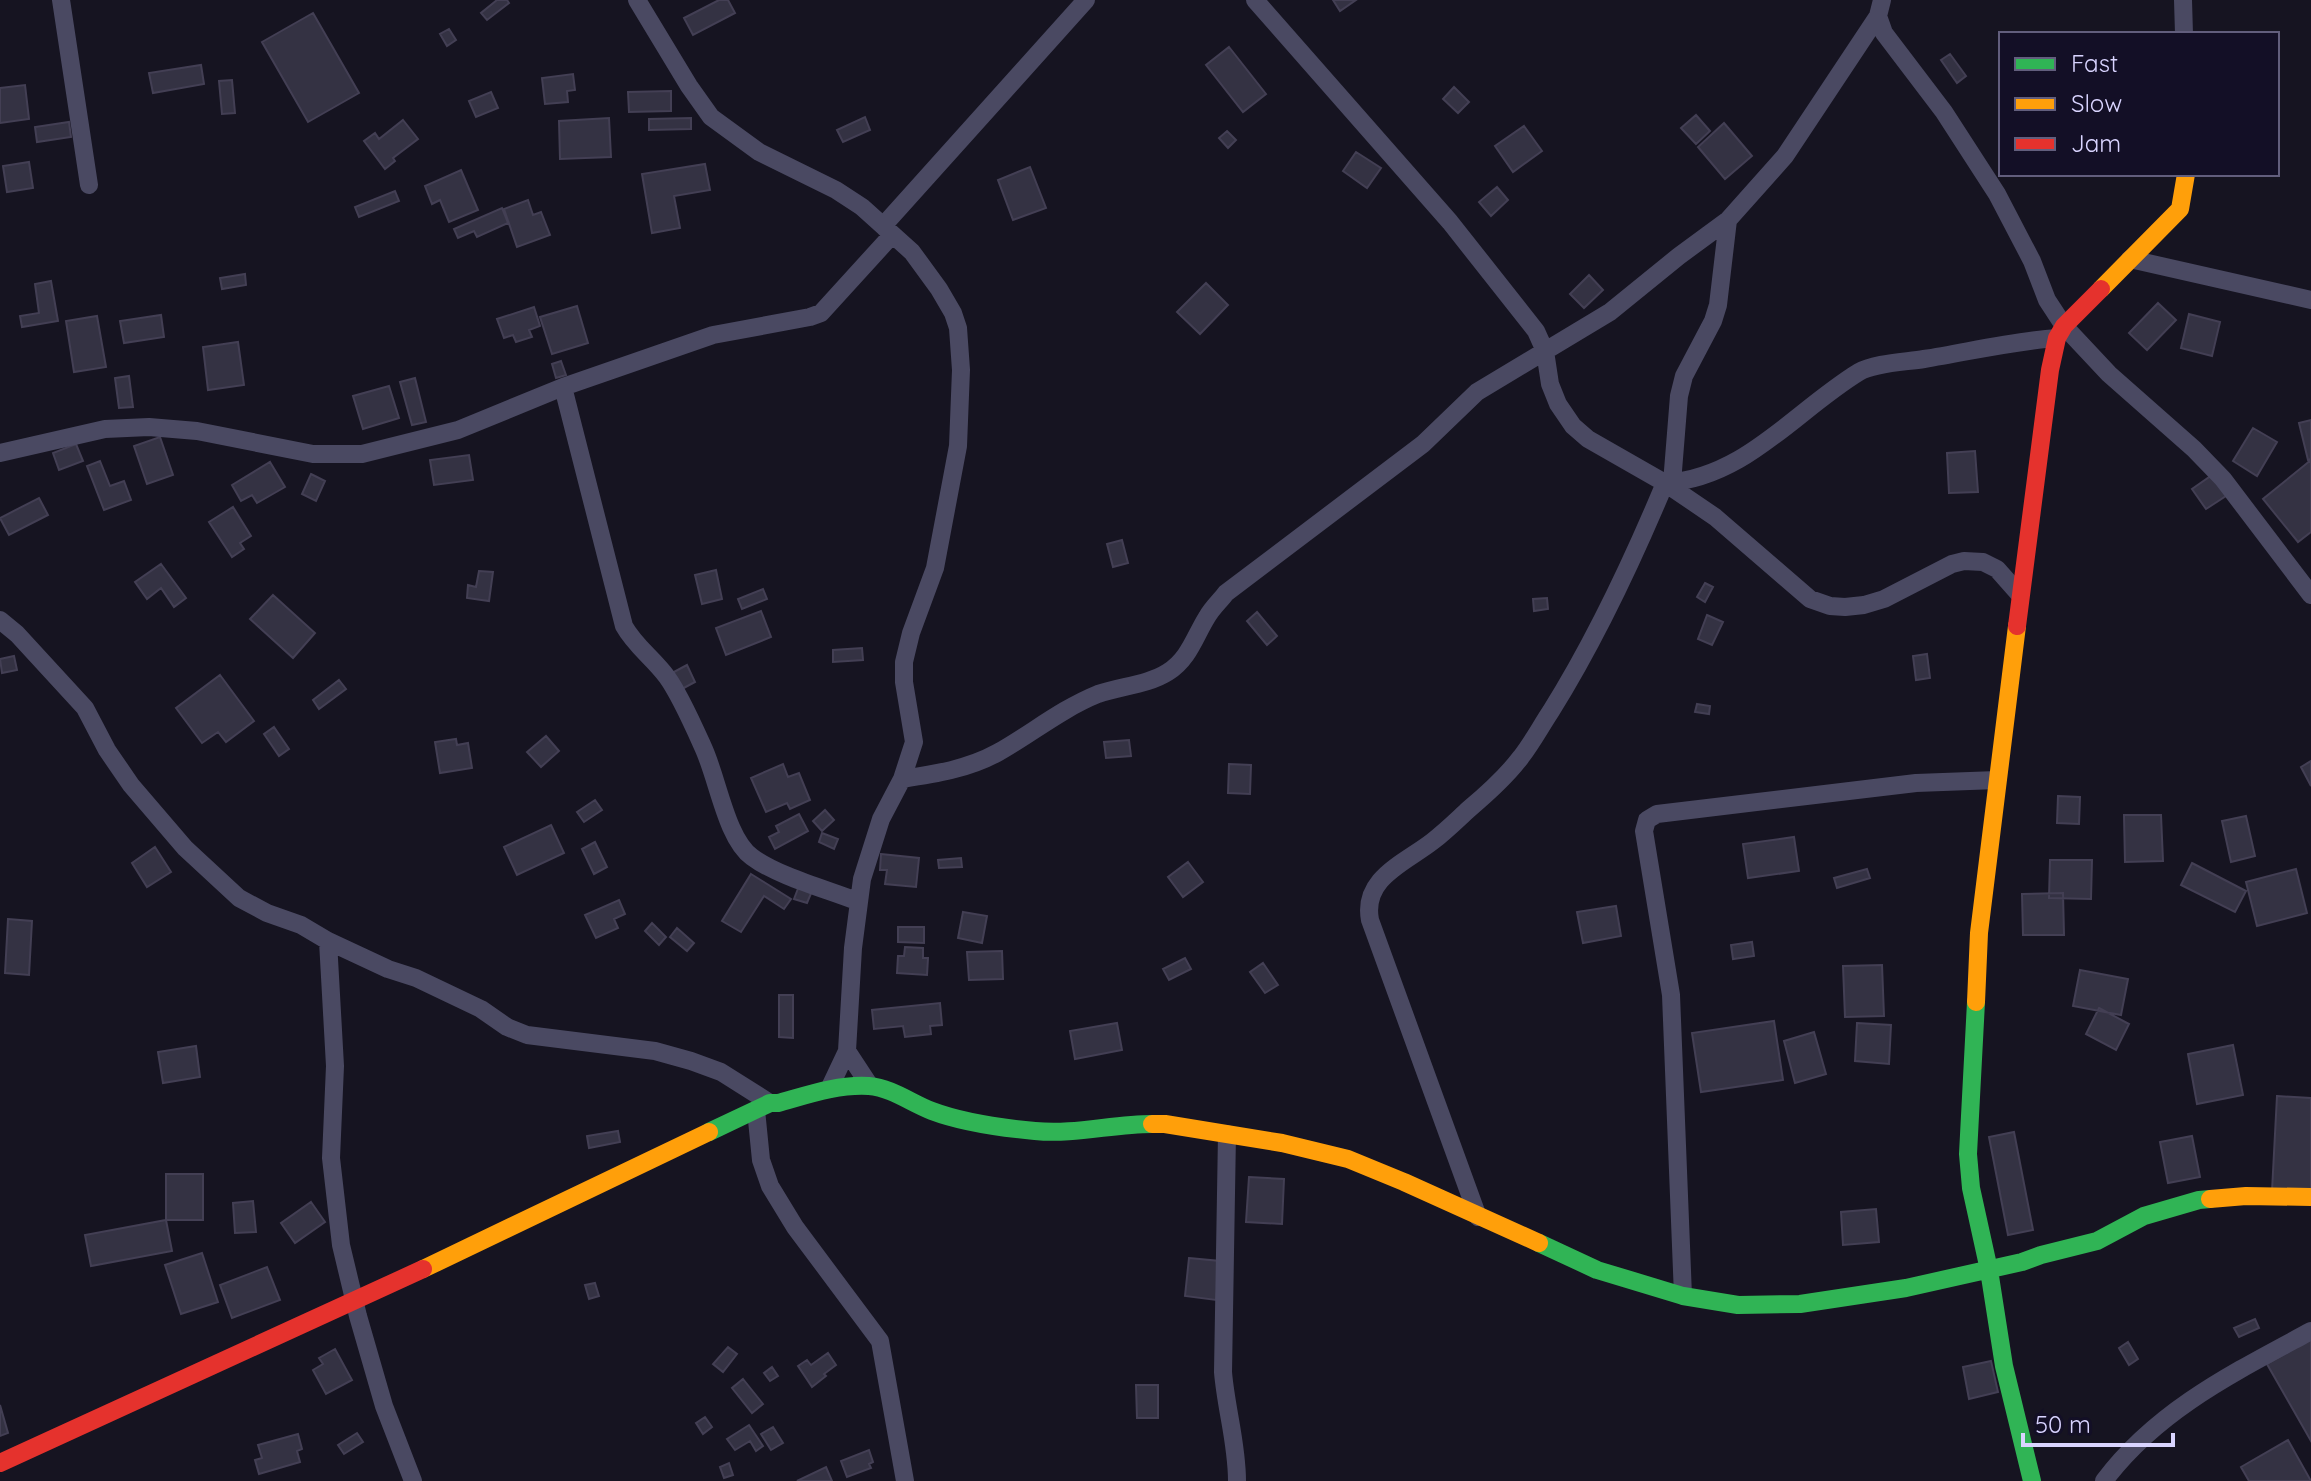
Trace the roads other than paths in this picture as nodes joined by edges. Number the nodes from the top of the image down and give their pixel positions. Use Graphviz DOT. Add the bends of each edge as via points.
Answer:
graph roads {
  1 [pos="61,0"];
  2 [pos="637,0"];
  3 [pos="1086,0"];
  4 [pos="1255,0"];
  5 [pos="2183,0"];
  6 [pos="1880,8"];
  7 [pos="2184,32"];
  8 [pos="2186,176"];
  9 [pos="89,185"];
  10 [pos="901,206"];
  11 [pos="1728,220"];
  12 [pos="892,235"];
  13 [pos="912,252"];
  14 [pos="2130,259"];
  15 [pos="2311,300"];
  16 [pos="2060,332"];
  17 [pos="1545,351"];
  18 [pos="563,387"];
  19 [pos="0,453"];
  20 [pos="1668,483"];
  21 [pos="2025,558"];
  22 [pos="1997,569"];
  23 [pos="2020,595"];
  24 [pos="2311,595"];
  25 [pos="0,620"];
  26 [pos="902,779"];
  27 [pos="1997,780"];
  28 [pos="859,902"];
  29 [pos="328,941"];
  30 [pos="847,1051"];
  31 [pos="870,1086"];
  32 [pos="829,1089"];
  33 [pos="763,1107"];
  34 [pos="1227,1134"];
  35 [pos="2311,1197"];
  36 [pos="1478,1217"];
  37 [pos="1989,1270"];
  38 [pos="1683,1296"];
  39 [pos="354,1302"];
  40 [pos="2311,1331"];
  41 [pos="0,1463"];
  42 [pos="413,1481"];
  43 [pos="905,1481"];
  44 [pos="1237,1481"];
  45 [pos="2032,1481"];
  46 [pos="2104,1481"];
  1 -- 9 [label="street"];
  2 -- 12 [label="street" via="711,117 759,152 836,190"];
  3 -- 10 [label="street"];
  4 -- 17 [label="street" via="1450,222 1536,331"];
  5 -- 7 [label="street"];
  6 -- 11 [label="street" via="1785,156"];
  6 -- 16 [label="street" via="1884,33 1997,194 2032,261"];
  8 -- 14 [label="street" via="2180,209"];
  10 -- 12 [label="street" via="883,226"];
  10 -- 13 [label="street"];
  11 -- 17 [label="street" via="1610,312"];
  11 -- 20 [label="street" via="1718,305 1684,376"];
  12 -- 13 [label="street"];
  12 -- 18 [label="street" via="821,313 713,335"];
  13 -- 26 [label="street" via="953,313 961,370 958,446 935,568 904,662 914,742"];
  14 -- 15 [label="street"];
  14 -- 16 [label="street"];
  16 -- 20 [label="street" via="1861,371 1752,452 1722,468"];
  16 -- 21 [label="street" via="2050,370"];
  16 -- 24 [label="street" via="2223,479"];
  17 -- 20 [label="street" via="1550,384 1573,426 1595,444"];
  17 -- 26 [label="street" via="1477,392 1423,444 1226,593 1167,673 1098,694 974,763"];
  18 -- 19 [label="street" via="458,430 362,454 313,454 149,427 105,429"];
  18 -- 28 [label="street" via="624,626 668,678 704,748 734,838 768,867"];
  20 -- 22 [label="street" via="1810,599 1830,606 1884,599 1964,561"];
  20 -- 36 [label="street" via="1605,616 1522,757 1452,827 1380,879 1371,892 1370,920"];
  21 -- 22 [label="street"];
  21 -- 23 [label="street"];
  22 -- 23 [label="street"];
  23 -- 27 [label="street"];
  25 -- 29 [label="street" via="85,708 131,785 185,848 239,898"];
  26 -- 28 [label="street" via="877,830"];
  27 -- 37 [label="street" via="1979,933 1968,1154"];
  27 -- 38 [label="street" via="1903,784 1657,814 1647,820 1644,831 1671,995"];
  28 -- 30 [label="street"];
  29 -- 33 [label="street" via="429,984 527,1035 655,1051 721,1072"];
  29 -- 39 [label="street" via="335,1066 331,1158"];
  30 -- 31 [label="street"];
  30 -- 32 [label="street"];
  31 -- 32 [label="street"];
  31 -- 34 [label="street" via="932,1111 1034,1131 1165,1124"];
  32 -- 33 [label="street"];
  33 -- 39 [label="street"];
  33 -- 43 [label="street" via="761,1160 770,1186 880,1341"];
  34 -- 36 [label="street" via="1348,1159"];
  34 -- 44 [label="street" via="1223,1372"];
  35 -- 37 [label="street" via="2199,1200 2144,1216 2097,1241"];
  36 -- 38 [label="street" via="1597,1270"];
  37 -- 38 [label="street" via="1800,1304 1738,1305"];
  37 -- 45 [label="street" via="2004,1366"];
  39 -- 41 [label="street"];
  39 -- 42 [label="street" via="384,1406"];
  40 -- 46 [label="street" via="2197,1394 2164,1419"];
}
